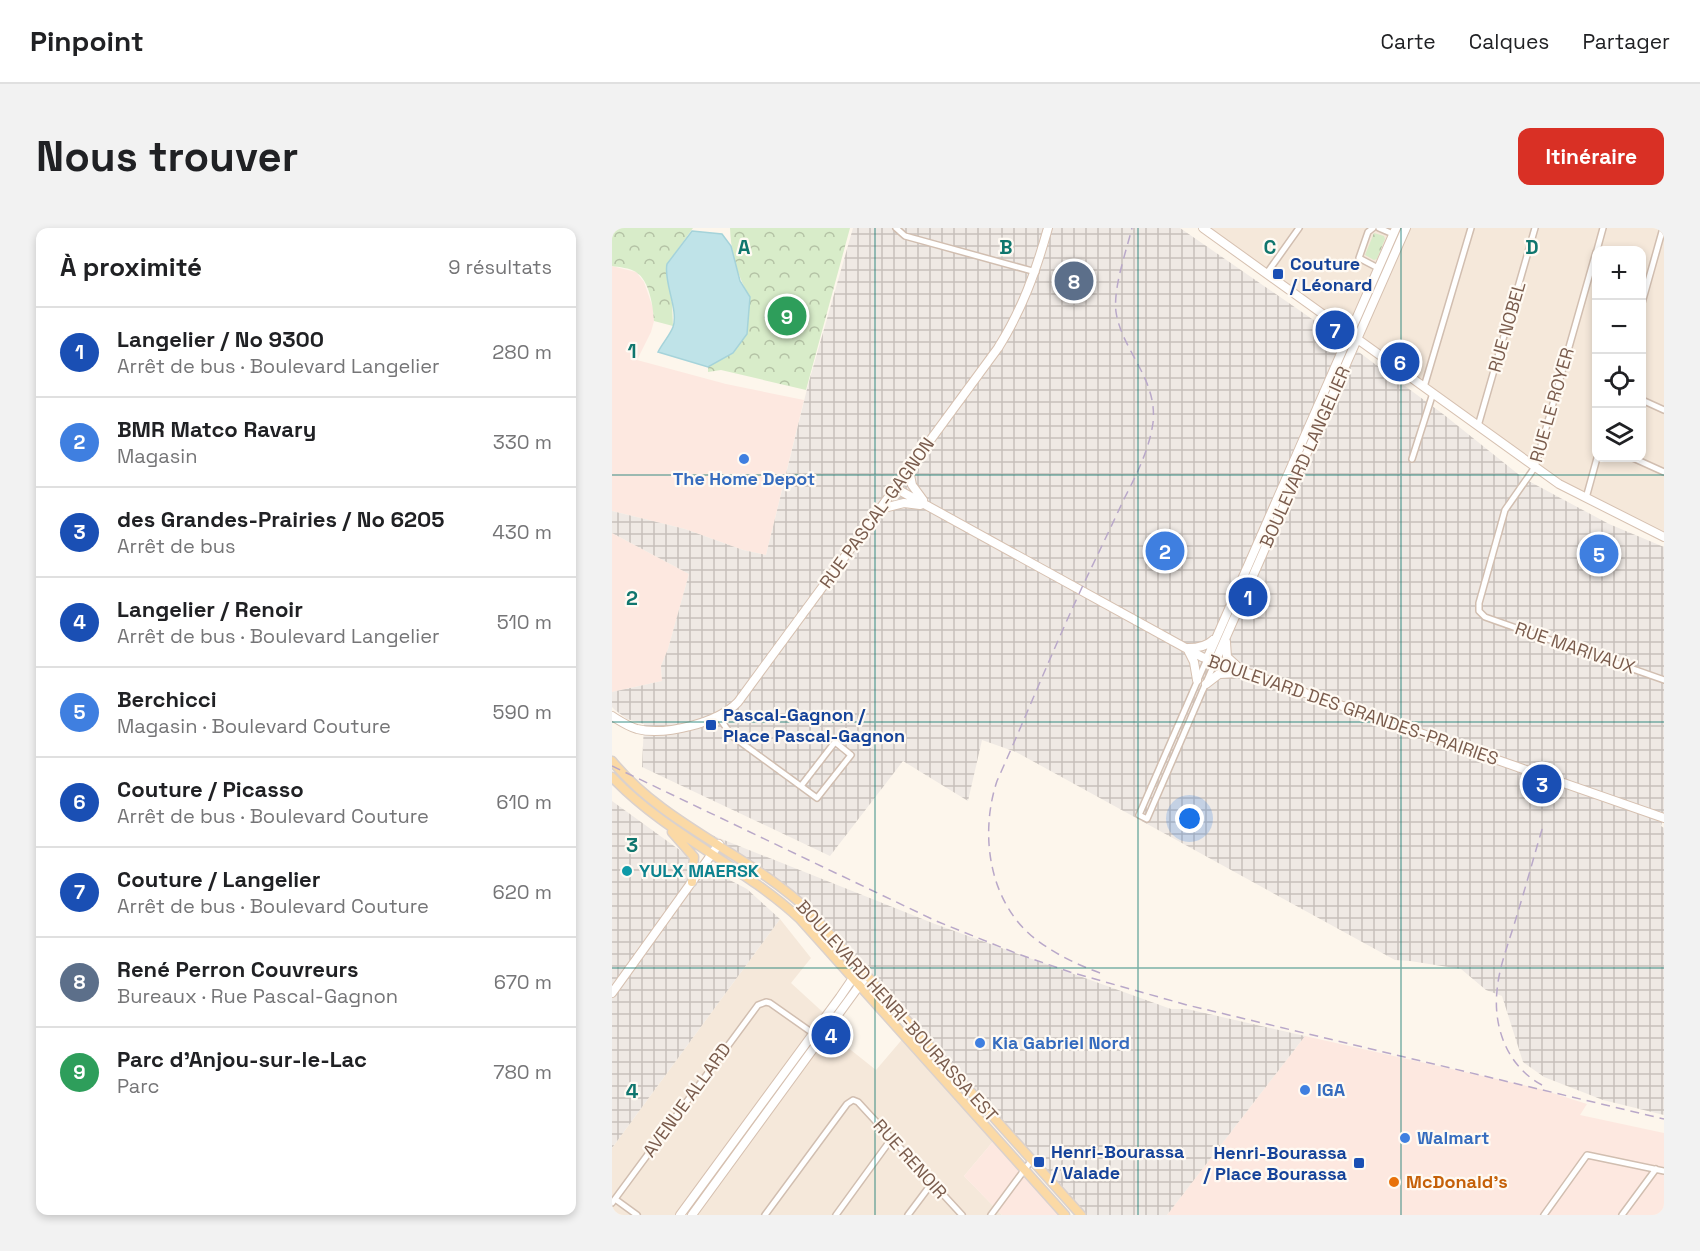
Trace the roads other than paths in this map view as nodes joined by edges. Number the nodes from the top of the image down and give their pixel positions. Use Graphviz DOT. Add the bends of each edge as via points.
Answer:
graph roads {
  1 [pos="896,228"];
  2 [pos="1048,228"];
  3 [pos="1203,228"];
  4 [pos="1299,228"];
  5 [pos="1373,228"];
  6 [pos="1379,228"];
  7 [pos="1406,228"];
  8 [pos="1471,228"];
  9 [pos="1535,228"];
  10 [pos="1603,228"];
  11 [pos="1663,228"];
  12 [pos="1395,231"];
  13 [pos="1598,246"];
  14 [pos="1378,268"];
  15 [pos="1592,268"];
  16 [pos="1036,272"];
  17 [pos="1266,273"];
  18 [pos="1642,300"];
  19 [pos="1350,333"];
  20 [pos="1357,339"];
  21 [pos="1424,387"];
  22 [pos="1432,393"];
  23 [pos="1646,402"];
  24 [pos="1664,410"];
  25 [pos="1478,426"];
  26 [pos="1412,459"];
  27 [pos="1596,462"];
  28 [pos="1642,462"];
  29 [pos="1535,467"];
  30 [pos="909,470"];
  31 [pos="1664,472"];
  32 [pos="896,488"];
  33 [pos="1586,498"];
  34 [pos="928,506"];
  35 [pos="880,509"];
  36 [pos="1664,537"];
  37 [pos="1485,617"];
  38 [pos="1228,631"];
  39 [pos="1216,638"];
  40 [pos="1187,648"];
  41 [pos="1211,661"];
  42 [pos="1249,674"];
  43 [pos="1197,680"];
  44 [pos="1664,680"];
  45 [pos="1206,684"];
  46 [pos="612,716"];
  47 [pos="718,716"];
  48 [pos="612,761"];
  49 [pos="612,777"];
  50 [pos="801,786"];
  51 [pos="1664,818"];
  52 [pos="669,827"];
  53 [pos="719,844"];
  54 [pos="712,855"];
  55 [pos="692,882"];
  56 [pos="858,965"];
  57 [pos="867,975"];
  58 [pos="853,978"];
  59 [pos="860,986"];
  60 [pos="612,993"];
  61 [pos="813,1034"];
  62 [pos="821,1039"];
  63 [pos="892,1138"];
  64 [pos="1032,1161"];
  65 [pos="1656,1169"];
  66 [pos="1025,1170"];
  67 [pos="1664,1171"];
  68 [pos="932,1183"];
  69 [pos="614,1201"];
  70 [pos="637,1215"];
  71 [pos="680,1215"];
  72 [pos="692,1215"];
  73 [pos="765,1215"];
  74 [pos="836,1215"];
  75 [pos="908,1215"];
  76 [pos="962,1215"];
  77 [pos="991,1215"];
  78 [pos="1065,1215"];
  79 [pos="1081,1215"];
  80 [pos="1544,1215"];
  81 [pos="1622,1215"];
  1 -- 16 [label="street" via="905,236"];
  2 -- 16 [label="main road, RUE PASCAL-GAGNON"];
  3 -- 17 [label="main road"];
  4 -- 17 [label="street"];
  5 -- 14 [label="street" via="1359,258"];
  6 -- 12 [label="street, BOULEVARD LANGELIER"];
  7 -- 20 [label="main road, BOULEVARD LANGELIER"];
  8 -- 21 [label="street"];
  9 -- 25 [label="street, RUE NOBEL"];
  10 -- 13 [label="street, RUE LE ROYER"];
  11 -- 18 [label="street"];
  12 -- 14 [label="main road, BOULEVARD LANGELIER"];
  14 -- 19 [label="main road, BOULEVARD LANGELIER"];
  15 -- 29 [label="street, RUE LE ROYER"];
  16 -- 30 [label="main road, RUE PASCAL-GAGNON" via="1023,305 998,348"];
  17 -- 19 [label="main road"];
  19 -- 20 [label="main road"];
  19 -- 39 [label="main road, BOULEVARD LANGELIER"];
  20 -- 21 [label="main road"];
  20 -- 38 [label="main road, BOULEVARD LANGELIER"];
  21 -- 22 [label="main road"];
  22 -- 25 [label="main road"];
  22 -- 26 [label="street"];
  23 -- 24 [label="street"];
  25 -- 29 [label="main road"];
  27 -- 33 [label="street"];
  28 -- 31 [label="street"];
  29 -- 33 [label="main road"];
  29 -- 37 [label="street, RUE LE ROYER" via="1504,510 1479,603 1479,612"];
  30 -- 32 [label="main road, RUE PASCAL-GAGNON"];
  30 -- 34 [label="main road" via="915,490"];
  32 -- 34 [label="main road, BOULEVARD DES GRANDES-PRAIRIES"];
  32 -- 35 [label="main road, RUE PASCAL-GAGNON"];
  33 -- 36 [label="main road"];
  34 -- 35 [label="main road" via="904,503"];
  34 -- 40 [label="main road, BOULEVARD DES GRANDES-PRAIRIES"];
  35 -- 47 [label="main road, RUE PASCAL-GAGNON" via="742,697"];
  37 -- 44 [label="street, RUE MARIVAUX"];
  38 -- 41 [label="main road, BOULEVARD LANGELIER"];
  38 -- 42 [label="main road" via="1227,657"];
  39 -- 40 [label="main road" via="1209,644"];
  39 -- 41 [label="main road, BOULEVARD LANGELIER"];
  40 -- 41 [label="main road, BOULEVARD DES GRANDES-PRAIRIES"];
  40 -- 43 [label="main road"];
  41 -- 42 [label="main road, BOULEVARD DES GRANDES-PRAIRIES"];
  41 -- 43 [label="street, BOULEVARD LANGELIER"];
  41 -- 45 [label="street, BOULEVARD LANGELIER"];
  42 -- 45 [label="main road" via="1219,674"];
  42 -- 51 [label="main road, BOULEVARD DES GRANDES-PRAIRIES"];
  43 -- 45 [label="street, BOULEVARD LANGELIER" via="1139,815 1147,819"];
  46 -- 47 [label="main road, RUE PASCAL-GAGNON" via="644,730 673,729"];
  47 -- 50 [label="street" via="732,736"];
  48 -- 53 [label="main road, BOULEVARD HENRI-BOURASSA EST" via="657,804"];
  49 -- 52 [label="main road, BOULEVARD HENRI-BOURASSA EST"];
  50 -- 50 [label="street" via="817,798 851,755 835,742"];
  52 -- 54 [label="main road, BOULEVARD HENRI-BOURASSA EST"];
  52 -- 55 [label="main road" via="694,857"];
  53 -- 54 [label="main road"];
  53 -- 56 [label="main road, BOULEVARD HENRI-BOURASSA EST" via="794,897"];
  54 -- 55 [label="main road"];
  54 -- 58 [label="main road, BOULEVARD HENRI-BOURASSA EST" via="786,906"];
  55 -- 60 [label="main road"];
  56 -- 57 [label="main road, BOULEVARD HENRI-BOURASSA EST"];
  56 -- 58 [label="main road"];
  57 -- 59 [label="main road"];
  57 -- 64 [label="main road, BOULEVARD HENRI-BOURASSA EST"];
  58 -- 59 [label="main road, BOULEVARD HENRI-BOURASSA EST"];
  58 -- 61 [label="main road"];
  59 -- 62 [label="main road"];
  59 -- 66 [label="main road, BOULEVARD HENRI-BOURASSA EST"];
  61 -- 62 [label="street"];
  61 -- 69 [label="street, AVENUE ALLARD" via="766,1002 755,1008"];
  61 -- 71 [label="main road"];
  62 -- 72 [label="main road"];
  63 -- 68 [label="street, RUE RENOIR"];
  63 -- 73 [label="street, RUE RENOIR" via="853,1100"];
  63 -- 74 [label="street"];
  64 -- 66 [label="street"];
  64 -- 79 [label="main road, BOULEVARD HENRI-BOURASSA EST"];
  65 -- 67 [label="street"];
  65 -- 80 [label="street" via="1587,1155"];
  65 -- 81 [label="street"];
  66 -- 77 [label="street"];
  66 -- 78 [label="main road, BOULEVARD HENRI-BOURASSA EST"];
  68 -- 75 [label="street"];
  68 -- 76 [label="street, RUE RENOIR"];
  69 -- 70 [label="street"];
}
